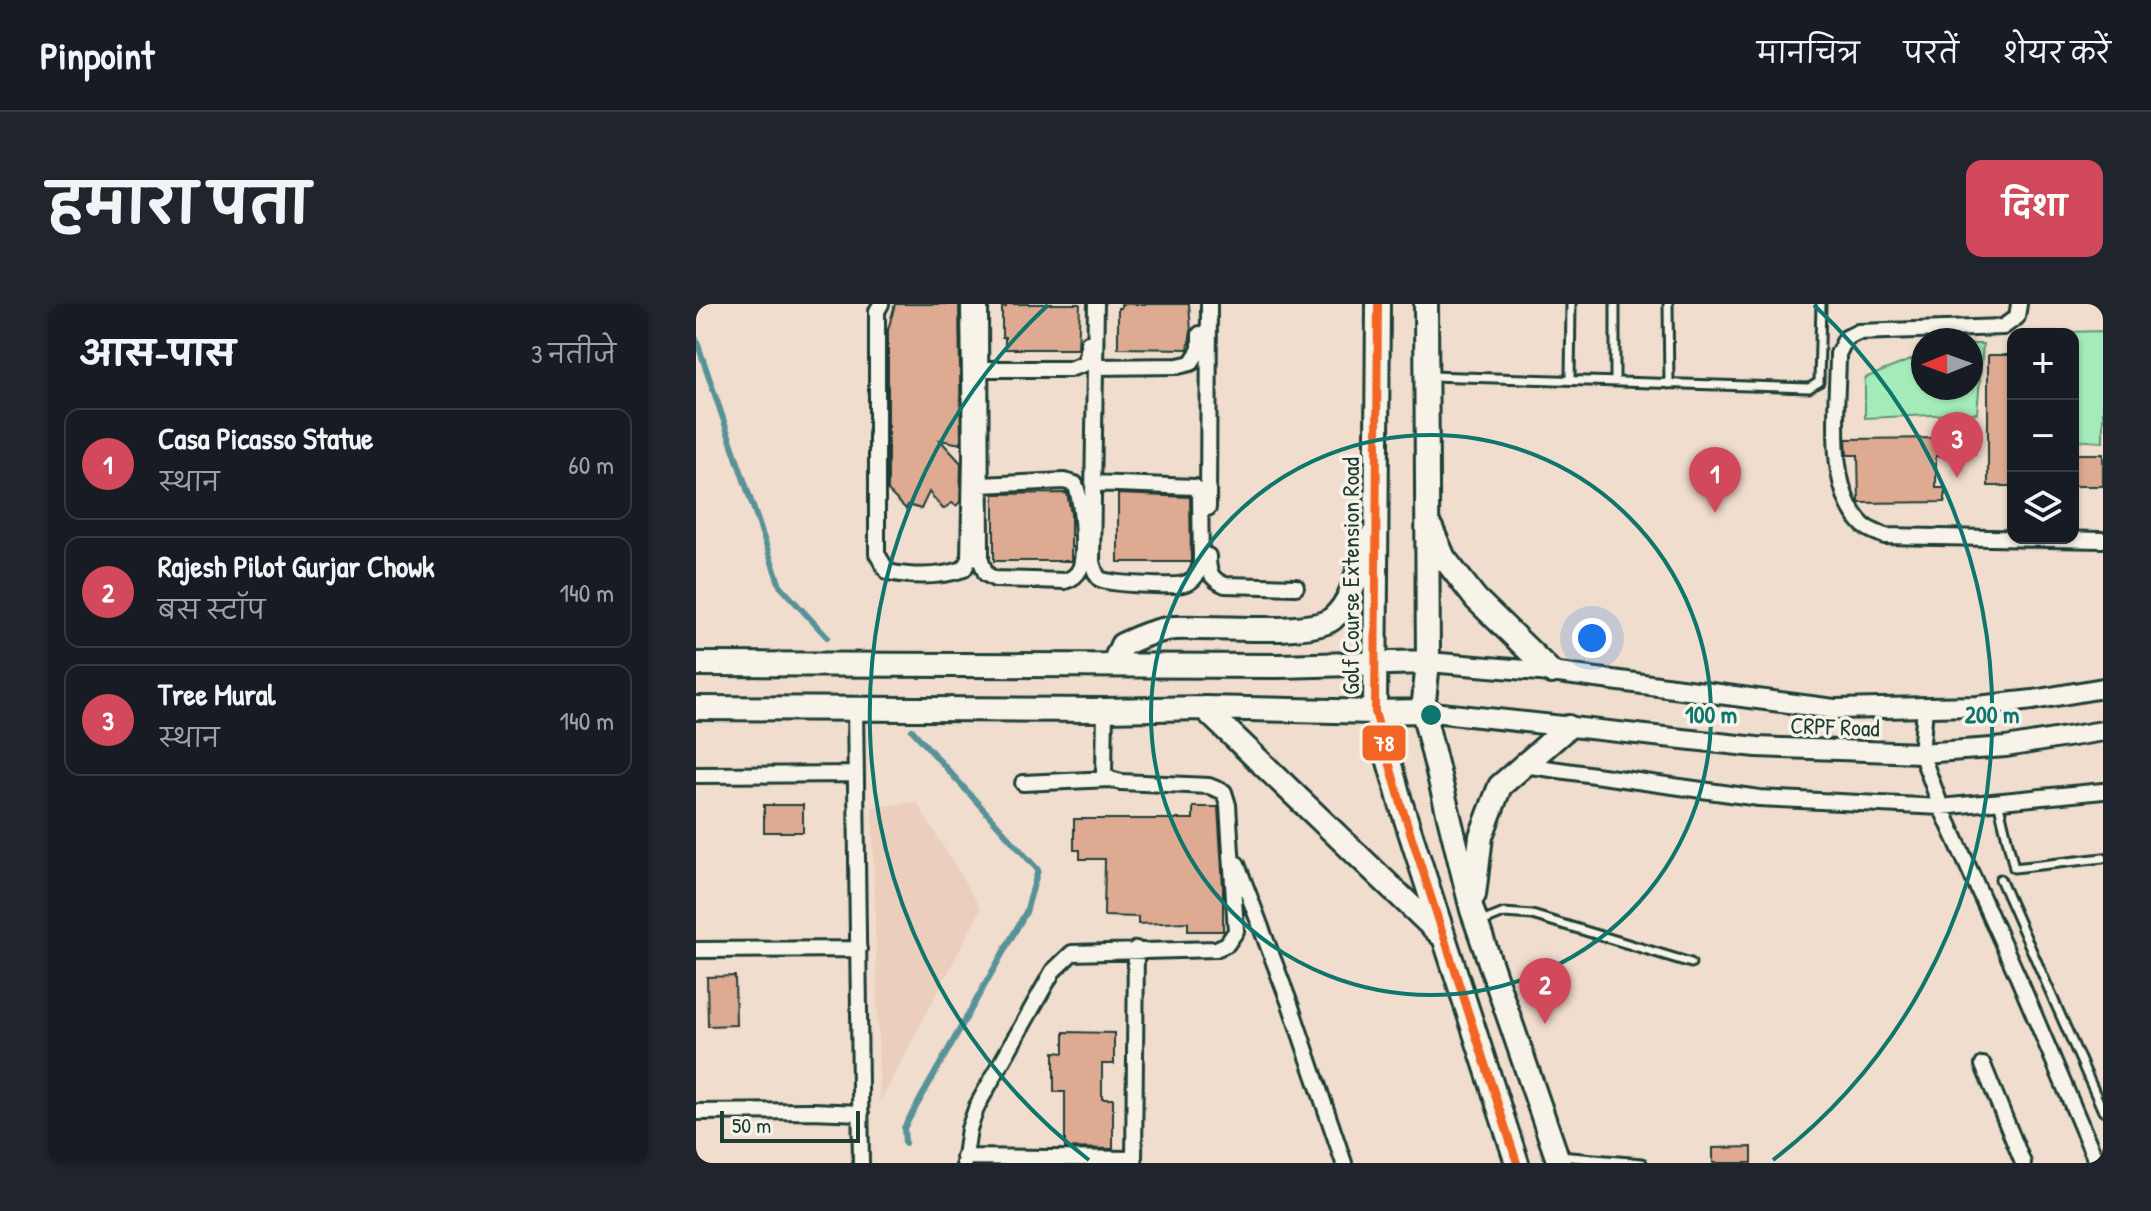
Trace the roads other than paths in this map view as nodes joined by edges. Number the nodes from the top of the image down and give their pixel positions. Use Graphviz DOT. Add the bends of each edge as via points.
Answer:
graph roads {
  1 [pos="881,304"];
  2 [pos="969,304"];
  3 [pos="980,304"];
  4 [pos="1088,304"];
  5 [pos="1096,304"];
  6 [pos="1200,304"];
  7 [pos="1209,304"];
  8 [pos="1378,304"];
  9 [pos="1426,304"];
  10 [pos="1571,304"];
  11 [pos="1615,304"];
  12 [pos="1668,304"];
  13 [pos="1821,304"];
  14 [pos="2019,304"];
  15 [pos="1095,367"];
  16 [pos="982,369"];
  17 [pos="1426,376"];
  18 [pos="1570,380"];
  19 [pos="1615,382"];
  20 [pos="1669,384"];
  21 [pos="1093,483"];
  22 [pos="981,485"];
  23 [pos="1427,519"];
  24 [pos="1376,532"];
  25 [pos="2103,540"];
  26 [pos="1296,587"];
  27 [pos="1428,662"];
  28 [pos="1377,663"];
  29 [pos="696,664"];
  30 [pos="1113,665"];
  31 [pos="1551,672"];
  32 [pos="2103,688"];
  33 [pos="696,708"];
  34 [pos="855,708"];
  35 [pos="1204,708"];
  36 [pos="1925,708"];
  37 [pos="1105,710"];
  38 [pos="1423,711"];
  39 [pos="1375,712"];
  40 [pos="1568,727"];
  41 [pos="2103,731"];
  42 [pos="1921,753"];
  43 [pos="1523,765"];
  44 [pos="856,774"];
  45 [pos="696,775"];
  46 [pos="1110,779"];
  47 [pos="1023,783"];
  48 [pos="2103,791"];
  49 [pos="1998,801"];
  50 [pos="1941,807"];
  51 [pos="1231,849"];
  52 [pos="2103,858"];
  53 [pos="2000,879"];
  54 [pos="1475,917"];
  55 [pos="1444,937"];
  56 [pos="859,949"];
  57 [pos="1136,949"];
  58 [pos="696,950"];
  59 [pos="1691,963"];
  60 [pos="1983,1065"];
  61 [pos="2103,1111"];
  62 [pos="696,1112"];
  63 [pos="861,1113"];
  64 [pos="1558,1159"];
  65 [pos="964,1160"];
  66 [pos="1134,1161"];
  67 [pos="861,1163"];
  68 [pos="1344,1163"];
  69 [pos="1517,1163"];
  70 [pos="1642,1163"];
  71 [pos="2023,1163"];
  72 [pos="2097,1163"];
  1 -- 2 [label="street" via="877,554 888,572 905,575 948,575 964,569 969,560"];
  3 -- 16 [label="street"];
  4 -- 16 [label="street" via="1084,364 1069,369"];
  5 -- 15 [label="street"];
  6 -- 15 [label="street" via="1200,349 1191,363"];
  7 -- 26 [label="street" via="1208,571 1225,585"];
  8 -- 24 [label="main road, Golf Course Extension Road"];
  9 -- 17 [label="main road"];
  10 -- 18 [label="lane"];
  11 -- 19 [label="lane"];
  12 -- 20 [label="lane"];
  13 -- 20 [label="lane" via="1819,382 1809,388"];
  14 -- 25 [label="street" via="2017,317 2003,327 1858,332 1846,338 1838,354 1838,476 1848,504 1864,526 1885,536"];
  15 -- 21 [label="street"];
  16 -- 22 [label="street"];
  17 -- 18 [label="lane"];
  17 -- 23 [label="main road"];
  18 -- 19 [label="lane"];
  19 -- 20 [label="lane"];
  21 -- 21 [label="street" via="1092,562 1099,579 1185,584 1195,577 1201,561 1200,494 1195,487"];
  22 -- 22 [label="street" via="1075,484 1080,494 1082,556 1072,579 995,579 986,574 981,561"];
  23 -- 27 [label="main road"];
  23 -- 31 [label="main road" via="1444,558 1476,599"];
  24 -- 28 [label="main road, Golf Course Extension Road"];
  24 -- 30 [label="main road" via="1366,542 1348,598 1325,623 1147,633 1122,645"];
  27 -- 28 [label="main road"];
  27 -- 31 [label="street"];
  27 -- 38 [label="main road"];
  28 -- 30 [label="main road"];
  28 -- 39 [label="main road, Golf Course Extension Road"];
  29 -- 30 [label="main road"];
  31 -- 36 [label="street" via="1834,709"];
  32 -- 36 [label="street" via="2033,700"];
  33 -- 34 [label="main road"];
  34 -- 37 [label="main road"];
  34 -- 44 [label="street"];
  35 -- 37 [label="main road"];
  35 -- 39 [label="main road"];
  35 -- 55 [label="main road"];
  36 -- 42 [label="street"];
  37 -- 46 [label="street" via="1104,773"];
  38 -- 39 [label="main road"];
  38 -- 40 [label="street, CRPF Road"];
  38 -- 54 [label="main road"];
  39 -- 55 [label="main road, Golf Course Extension Road"];
  40 -- 42 [label="street, CRPF Road" via="1757,747"];
  40 -- 43 [label="main road"];
  41 -- 42 [label="street, CRPF Road" via="2006,747"];
  42 -- 50 [label="street"];
  43 -- 50 [label="street" via="1759,798"];
  43 -- 54 [label="main road" via="1500,786 1481,836"];
  44 -- 45 [label="street"];
  44 -- 56 [label="street"];
  46 -- 47 [label="street"];
  46 -- 51 [label="street" via="1218,788 1228,805"];
  48 -- 49 [label="street"];
  49 -- 50 [label="street"];
  49 -- 52 [label="lane" via="2014,868"];
  50 -- 72 [label="street"];
  51 -- 57 [label="street" via="1238,919 1227,944 1216,949"];
  51 -- 68 [label="street"];
  53 -- 61 [label="lane"];
  54 -- 59 [label="lane" via="1532,915"];
  54 -- 64 [label="main road"];
  55 -- 69 [label="main road, Golf Course Extension Road"];
  56 -- 58 [label="street"];
  56 -- 63 [label="street"];
  57 -- 65 [label="street" via="1072,953 1053,971 977,1106"];
  57 -- 66 [label="street"];
  60 -- 71 [label="street"];
  62 -- 63 [label="street"];
  63 -- 67 [label="street"];
  64 -- 70 [label="lane"];
  65 -- 66 [label="street"];
}
